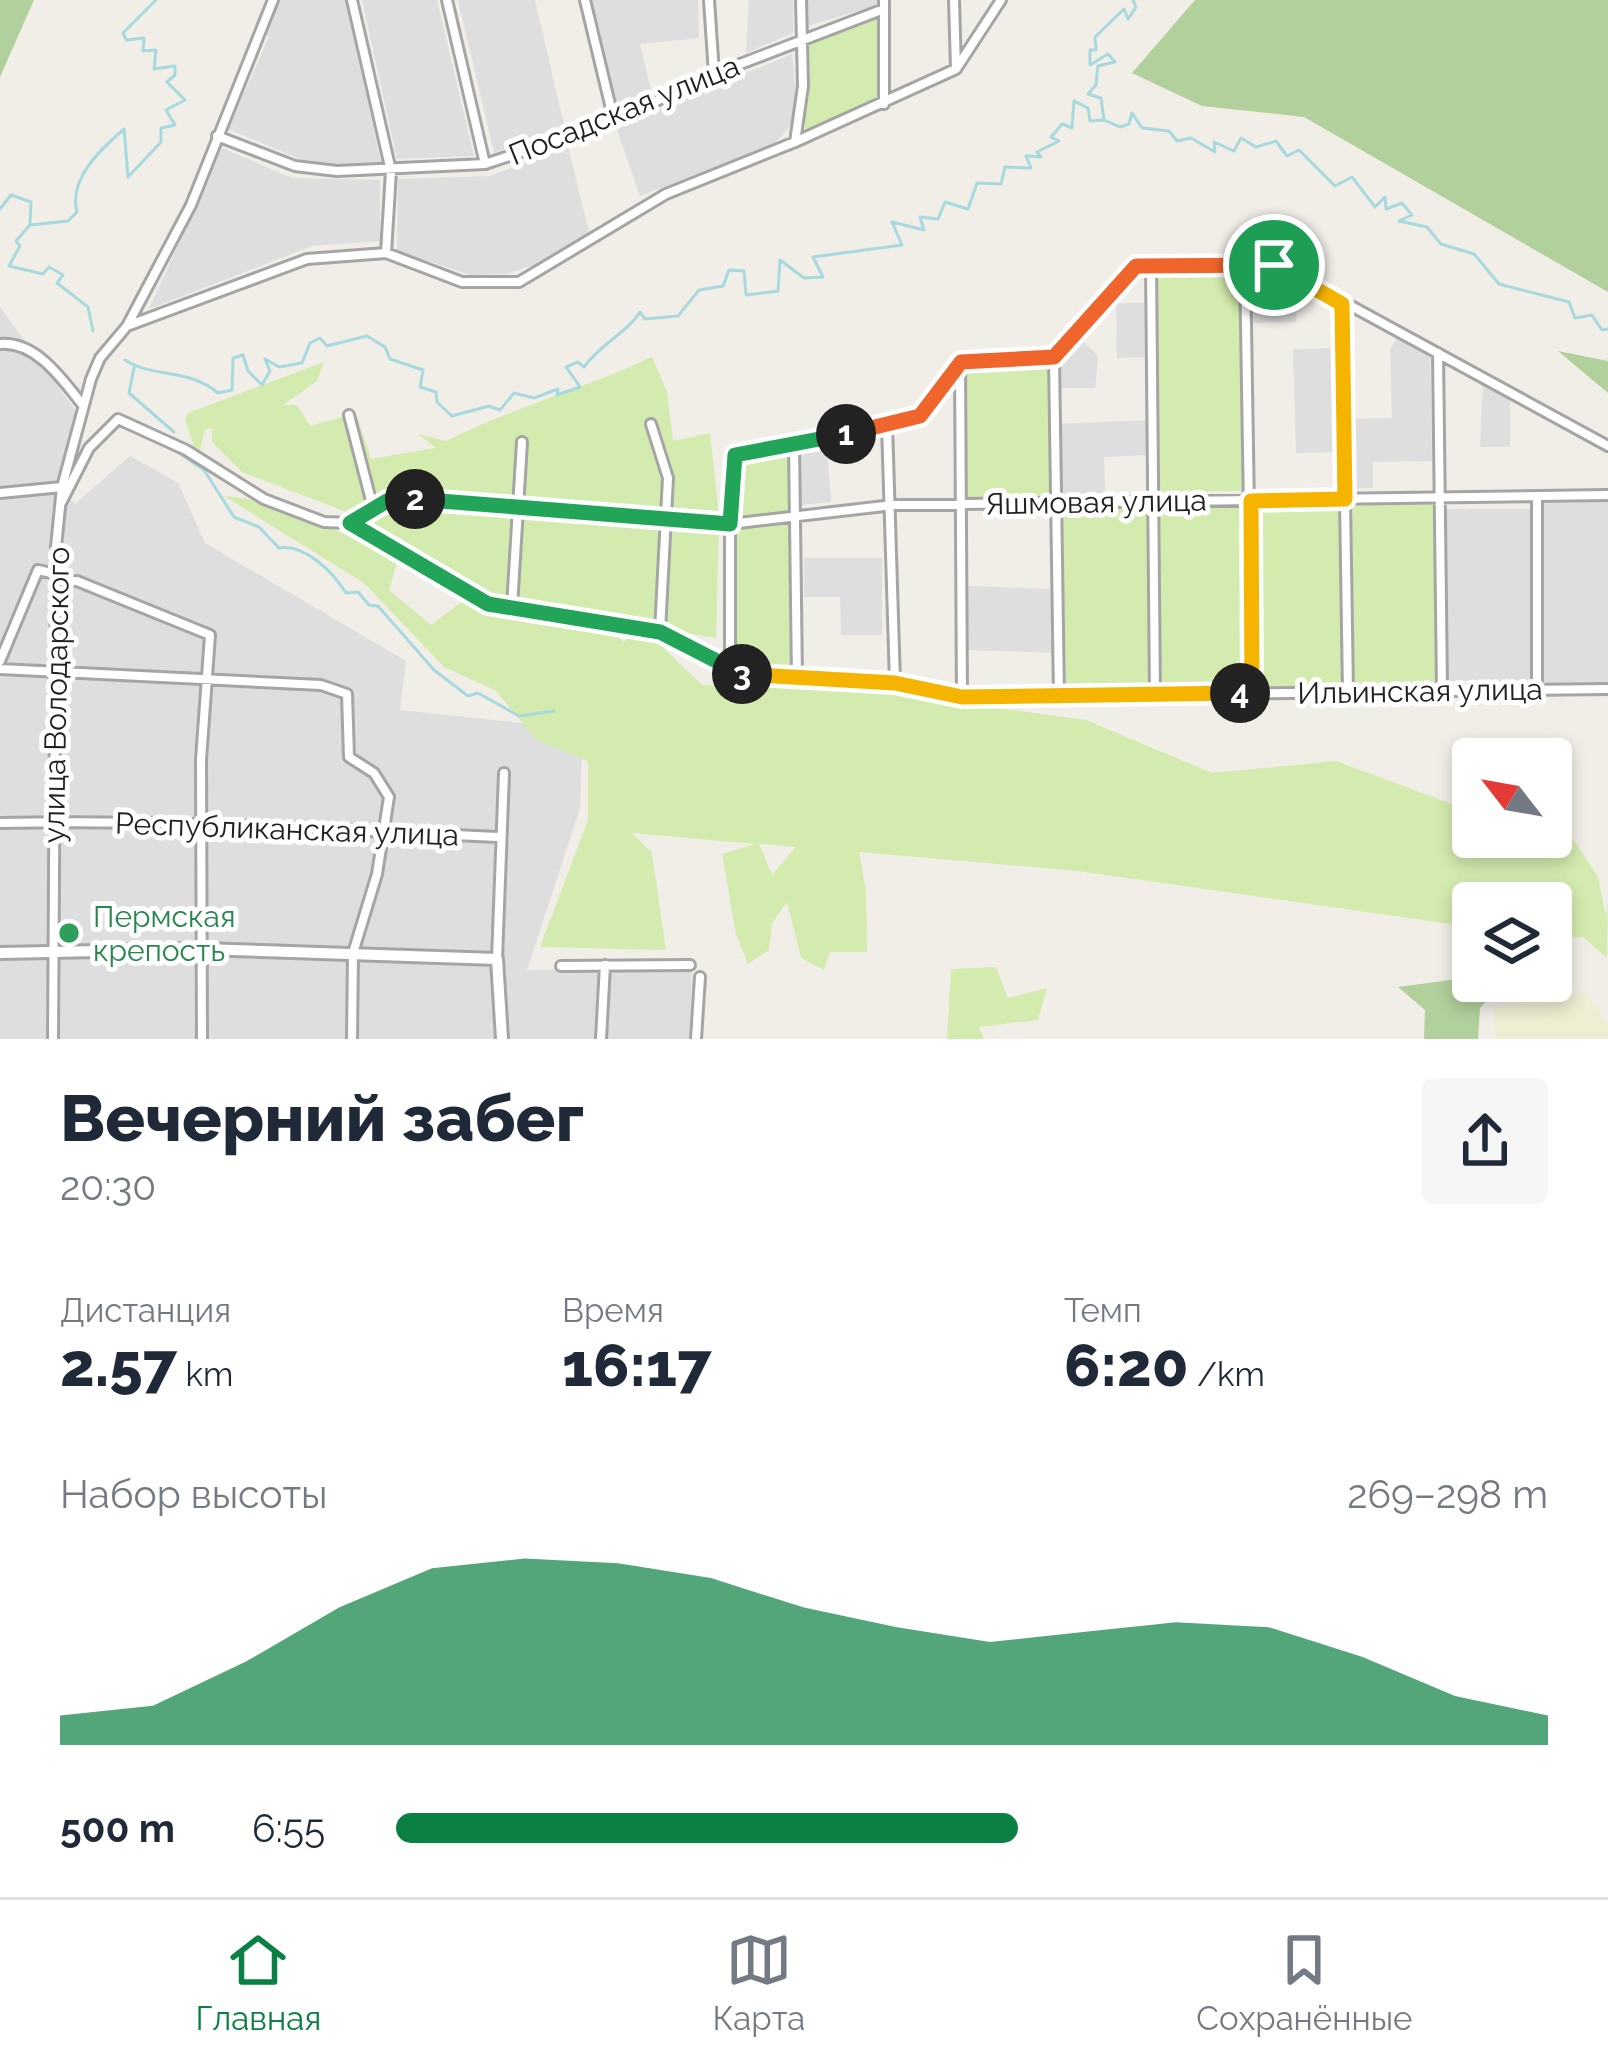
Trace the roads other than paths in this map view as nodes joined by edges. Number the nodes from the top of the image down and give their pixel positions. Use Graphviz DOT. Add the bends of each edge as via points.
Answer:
graph roads {
  1 [pos="273,0"];
  2 [pos="352,0"];
  3 [pos="447,0"];
  4 [pos="585,0"];
  5 [pos="709,0"];
  6 [pos="801,0"];
  7 [pos="955,0"];
  8 [pos="1001,0"];
  9 [pos="884,4"];
  10 [pos="802,40"];
  11 [pos="956,69"];
  12 [pos="713,74"];
  13 [pos="884,104"];
  14 [pos="614,121"];
  15 [pos="218,136"];
  16 [pos="794,142"];
  17 [pos="485,164"];
  18 [pos="391,171"];
  19 [pos="386,253"];
  20 [pos="1245,264"];
  21 [pos="1151,265"];
  22 [pos="1342,304"];
  23 [pos="128,326"];
  24 [pos="0,344"];
  25 [pos="1438,351"];
  26 [pos="1054,357"];
  27 [pos="961,362"];
  28 [pos="82,406"];
  29 [pos="349,416"];
  30 [pos="651,424"];
  31 [pos="887,424"];
  32 [pos="523,442"];
  33 [pos="794,444"];
  34 [pos="1608,446"];
  35 [pos="62,487"];
  36 [pos="0,493"];
  37 [pos="1608,495"];
  38 [pos="1442,497"];
  39 [pos="1537,498"];
  40 [pos="1345,499"];
  41 [pos="1151,501"];
  42 [pos="1251,501"];
  43 [pos="61,502"];
  44 [pos="1057,502"];
  45 [pos="961,503"];
  46 [pos="893,505"];
  47 [pos="520,506"];
  48 [pos="373,508"];
  49 [pos="796,517"];
  50 [pos="350,523"];
  51 [pos="668,523"];
  52 [pos="730,524"];
  53 [pos="56,577"];
  54 [pos="512,607"];
  55 [pos="660,632"];
  56 [pos="0,665"];
  57 [pos="56,669"];
  58 [pos="730,671"];
  59 [pos="206,678"];
  60 [pos="796,679"];
  61 [pos="895,683"];
  62 [pos="1537,689"];
  63 [pos="1608,689"];
  64 [pos="1442,690"];
  65 [pos="1252,692"];
  66 [pos="1348,693"];
  67 [pos="1155,694"];
  68 [pos="962,697"];
  69 [pos="1060,697"];
  70 [pos="504,772"];
  71 [pos="53,821"];
  72 [pos="202,822"];
  73 [pos="0,823"];
  74 [pos="383,832"];
  75 [pos="501,837"];
  76 [pos="202,949"];
  77 [pos="0,952"];
  78 [pos="353,953"];
  79 [pos="52,954"];
  80 [pos="497,959"];
  81 [pos="604,965"];
  82 [pos="690,965"];
  83 [pos="561,966"];
  84 [pos="700,977"];
  85 [pos="53,1039"];
  86 [pos="202,1039"];
  87 [pos="352,1039"];
  88 [pos="502,1039"];
  89 [pos="601,1039"];
  90 [pos="696,1039"];
  1 -- 15 [label="street"];
  2 -- 18 [label="street"];
  3 -- 17 [label="street"];
  4 -- 14 [label="street"];
  5 -- 12 [label="street"];
  6 -- 10 [label="street"];
  7 -- 11 [label="street"];
  8 -- 11 [label="street"];
  9 -- 10 [label="street, Посадская улица"];
  9 -- 13 [label="street"];
  10 -- 12 [label="street, Посадская улица"];
  10 -- 16 [label="street"];
  11 -- 13 [label="street"];
  12 -- 14 [label="street, Посадская улица"];
  13 -- 16 [label="street"];
  14 -- 17 [label="street, Посадская улица"];
  15 -- 18 [label="street, Посадская улица" via="295,166"];
  15 -- 23 [label="street"];
  16 -- 19 [label="street" via="666,194 519,282 462,282"];
  17 -- 18 [label="street, Посадская улица"];
  18 -- 19 [label="street"];
  19 -- 23 [label="street" via="308,259"];
  20 -- 21 [label="street"];
  20 -- 22 [label="street" via="1274,265"];
  20 -- 42 [label="street"];
  21 -- 26 [label="street" via="1128,271"];
  21 -- 41 [label="street"];
  22 -- 25 [label="street"];
  22 -- 40 [label="street"];
  23 -- 28 [label="street, улица Володарского" via="100,358"];
  24 -- 28 [label="street" via="33,352"];
  25 -- 34 [label="street"];
  25 -- 38 [label="street"];
  26 -- 27 [label="street"];
  26 -- 44 [label="street"];
  27 -- 31 [label="street" via="920,416"];
  27 -- 45 [label="street"];
  28 -- 35 [label="street, улица Володарского"];
  29 -- 48 [label="street"];
  30 -- 51 [label="street" via="668,478"];
  31 -- 33 [label="street"];
  31 -- 46 [label="street"];
  32 -- 47 [label="street"];
  33 -- 49 [label="street"];
  33 -- 52 [label="street" via="735,455"];
  35 -- 36 [label="street"];
  35 -- 43 [label="street, улица Володарского"];
  37 -- 39 [label="street, Яшмовая улица"];
  38 -- 39 [label="street, Яшмовая улица"];
  38 -- 40 [label="street, Яшмовая улица"];
  38 -- 64 [label="street"];
  39 -- 62 [label="street"];
  40 -- 42 [label="street, Яшмовая улица"];
  40 -- 66 [label="street"];
  41 -- 42 [label="street, Яшмовая улица"];
  41 -- 44 [label="street, Яшмовая улица"];
  41 -- 67 [label="street"];
  42 -- 65 [label="street"];
  43 -- 50 [label="street" via="89,448 118,419 278,505"];
  43 -- 53 [label="street, улица Володарского"];
  44 -- 45 [label="street, Яшмовая улица"];
  44 -- 69 [label="street"];
  45 -- 46 [label="street, Яшмовая улица"];
  45 -- 68 [label="street"];
  46 -- 49 [label="street, Яшмовая улица"];
  46 -- 61 [label="street"];
  47 -- 48 [label="street, Яшмовая улица" via="404,499"];
  47 -- 51 [label="street, Яшмовая улица"];
  47 -- 54 [label="street"];
  48 -- 50 [label="street"];
  49 -- 52 [label="street, Яшмовая улица"];
  49 -- 60 [label="street"];
  50 -- 54 [label="street" via="488,604"];
  51 -- 52 [label="street, Яшмовая улица"];
  51 -- 55 [label="street"];
  52 -- 58 [label="street"];
  53 -- 56 [label="street" via="38,570"];
  53 -- 57 [label="street, улица Володарского"];
  53 -- 59 [label="street" via="209,635"];
  54 -- 55 [label="street"];
  55 -- 58 [label="street"];
  56 -- 57 [label="street"];
  57 -- 59 [label="street"];
  57 -- 71 [label="street, улица Володарского"];
  58 -- 60 [label="street, Ильинская улица"];
  59 -- 72 [label="street"];
  59 -- 74 [label="street" via="321,685 347,694 349,757 386,785"];
  60 -- 61 [label="street, Ильинская улица"];
  61 -- 68 [label="street, Ильинская улица"];
  62 -- 63 [label="street, Ильинская улица"];
  62 -- 64 [label="street, Ильинская улица"];
  64 -- 66 [label="street, Ильинская улица"];
  65 -- 66 [label="street, Ильинская улица"];
  65 -- 67 [label="street, Ильинская улица"];
  67 -- 69 [label="street, Ильинская улица"];
  68 -- 69 [label="street, Ильинская улица"];
  70 -- 75 [label="street"];
  71 -- 72 [label="street, Республиканская улица"];
  71 -- 73 [label="street, Республиканская улица"];
  71 -- 79 [label="street, улица Володарского"];
  72 -- 74 [label="street, Республиканская улица"];
  72 -- 76 [label="street"];
  74 -- 75 [label="street, Республиканская улица"];
  74 -- 78 [label="street"];
  75 -- 80 [label="street"];
  76 -- 78 [label="street"];
  76 -- 79 [label="street"];
  76 -- 86 [label="street"];
  77 -- 79 [label="street"];
  78 -- 80 [label="street"];
  78 -- 87 [label="street"];
  79 -- 85 [label="street, улица Володарского"];
  80 -- 88 [label="street"];
  81 -- 82 [label="street"];
  81 -- 83 [label="street"];
  81 -- 89 [label="street"];
  84 -- 90 [label="street"];
}
